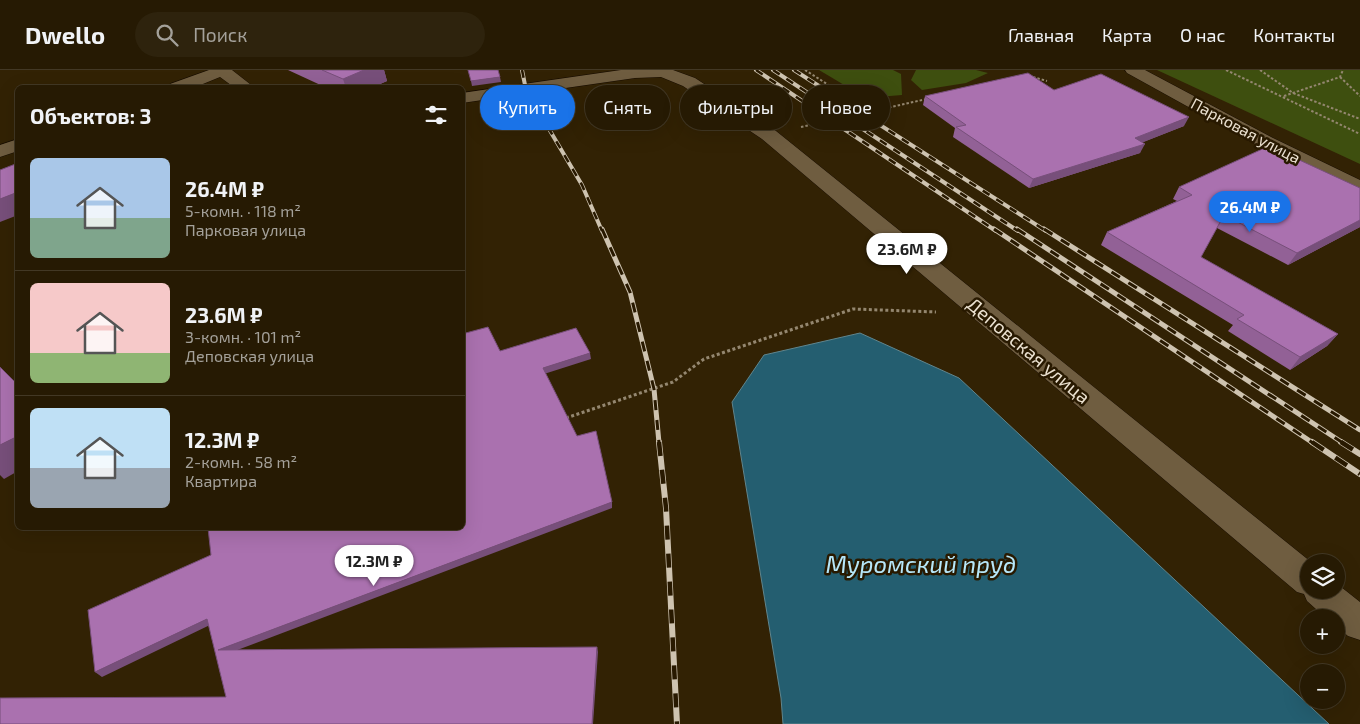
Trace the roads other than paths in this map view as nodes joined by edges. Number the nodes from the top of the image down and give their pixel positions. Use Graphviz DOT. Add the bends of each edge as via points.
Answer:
graph roads {
  1 [pos="1133,70"];
  2 [pos="223,71"];
  3 [pos="184,85"];
  4 [pos="243,85"];
  5 [pos="465,98"];
  6 [pos="15,146"];
  7 [pos="0,151"];
  8 [pos="1360,188"];
  9 [pos="1300,574"];
  10 [pos="1330,599"];
  11 [pos="1360,624"];
  1 -- 8 [label="street, Парковая улица" via="1266,142"];
  2 -- 3 [label="street"];
  2 -- 4 [label="street"];
  5 -- 9 [label="street, Деповская улица" via="635,73 663,72 688,82 769,135"];
  6 -- 7 [label="street"];
  10 -- 11 [label="street"];
}
